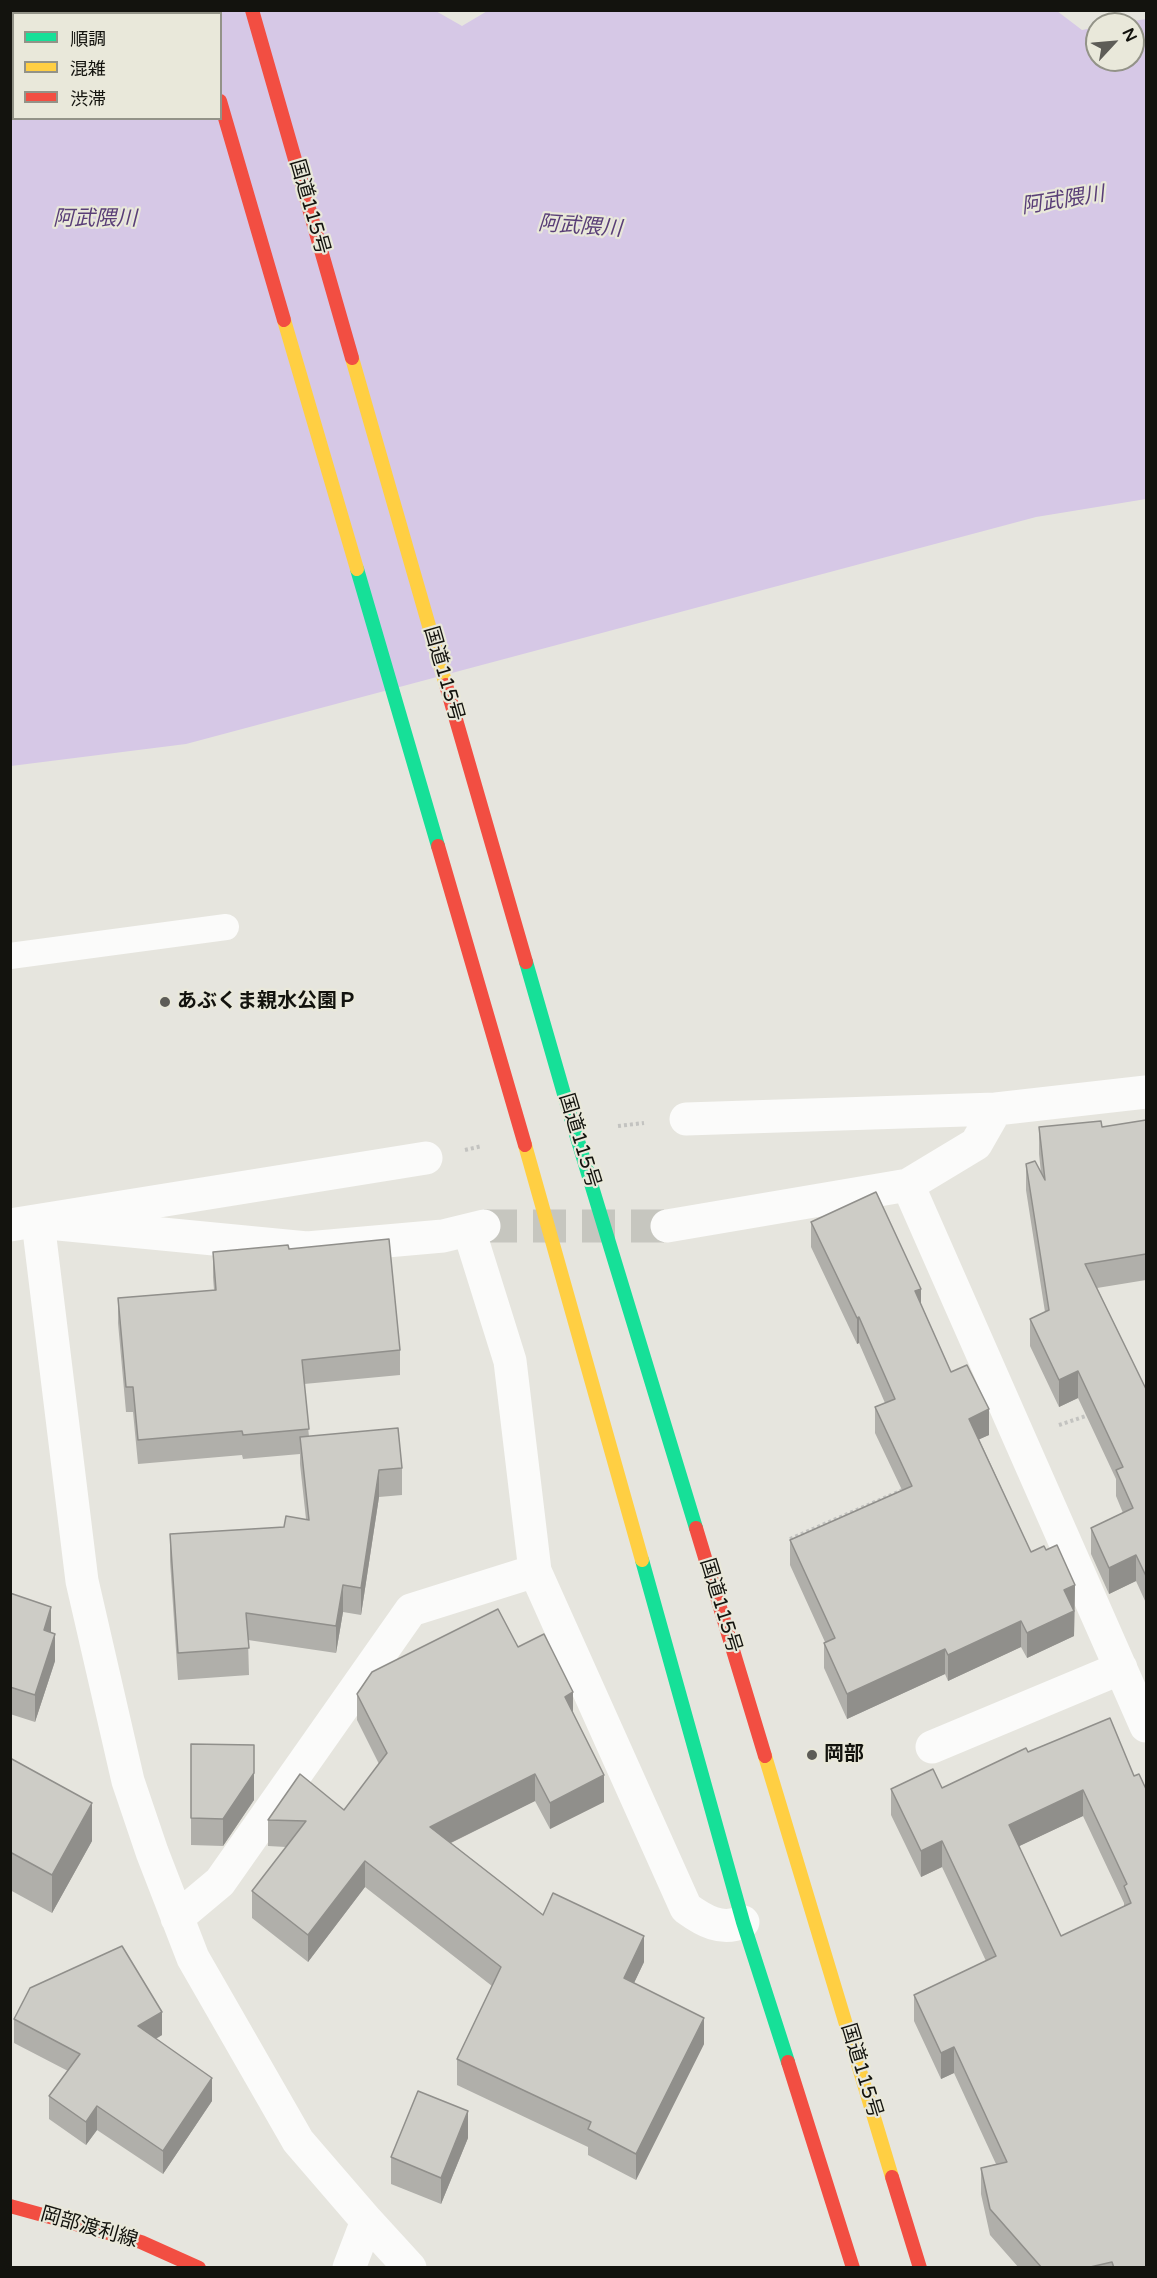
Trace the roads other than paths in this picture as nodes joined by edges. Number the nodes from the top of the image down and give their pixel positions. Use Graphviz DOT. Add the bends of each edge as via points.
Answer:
graph roads {
  1 [pos="252,10"];
  2 [pos="222,108"];
  3 [pos="226,927"];
  4 [pos="10,956"];
  5 [pos="1146,1092"];
  6 [pos="996,1109"];
  7 [pos="686,1119"];
  8 [pos="426,1158"];
  9 [pos="908,1185"];
  10 [pos="24,1224"];
  11 [pos="668,1226"];
  12 [pos="535,1571"];
  13 [pos="1121,1668"];
  14 [pos="1146,1726"];
  15 [pos="932,1747"];
  16 [pos="177,1918"];
  17 [pos="743,1922"];
  18 [pos="10,2206"];
  19 [pos="367,2221"];
  20 [pos="199,2268"];
  21 [pos="349,2268"];
  22 [pos="410,2268"];
  23 [pos="853,2268"];
  24 [pos="920,2268"];
  1 -- 24 [label="main road, 国道115号" via="568,1108"];
  2 -- 17 [label="main road" via="519,1123"];
  3 -- 4 [label="lane"];
  5 -- 6 [label="street"];
  6 -- 7 [label="street"];
  6 -- 9 [label="street" via="976,1144"];
  8 -- 10 [label="street"];
  9 -- 11 [label="street"];
  9 -- 13 [label="street"];
  10 -- 12 [label="street" via="308,1248 443,1236 476,1228 510,1361"];
  10 -- 16 [label="street" via="82,1581 128,1780"];
  12 -- 16 [label="street" via="411,1610 220,1882"];
  12 -- 17 [label="street" via="686,1908 717,1924 731,1927"];
  13 -- 14 [label="street"];
  13 -- 15 [label="street"];
  16 -- 19 [label="street" via="193,1958 298,2141"];
  17 -- 23 [label="main road"];
  18 -- 20 [label="main road, 岡部渡利線" via="141,2242"];
  19 -- 21 [label="street"];
  19 -- 22 [label="street"];
}
